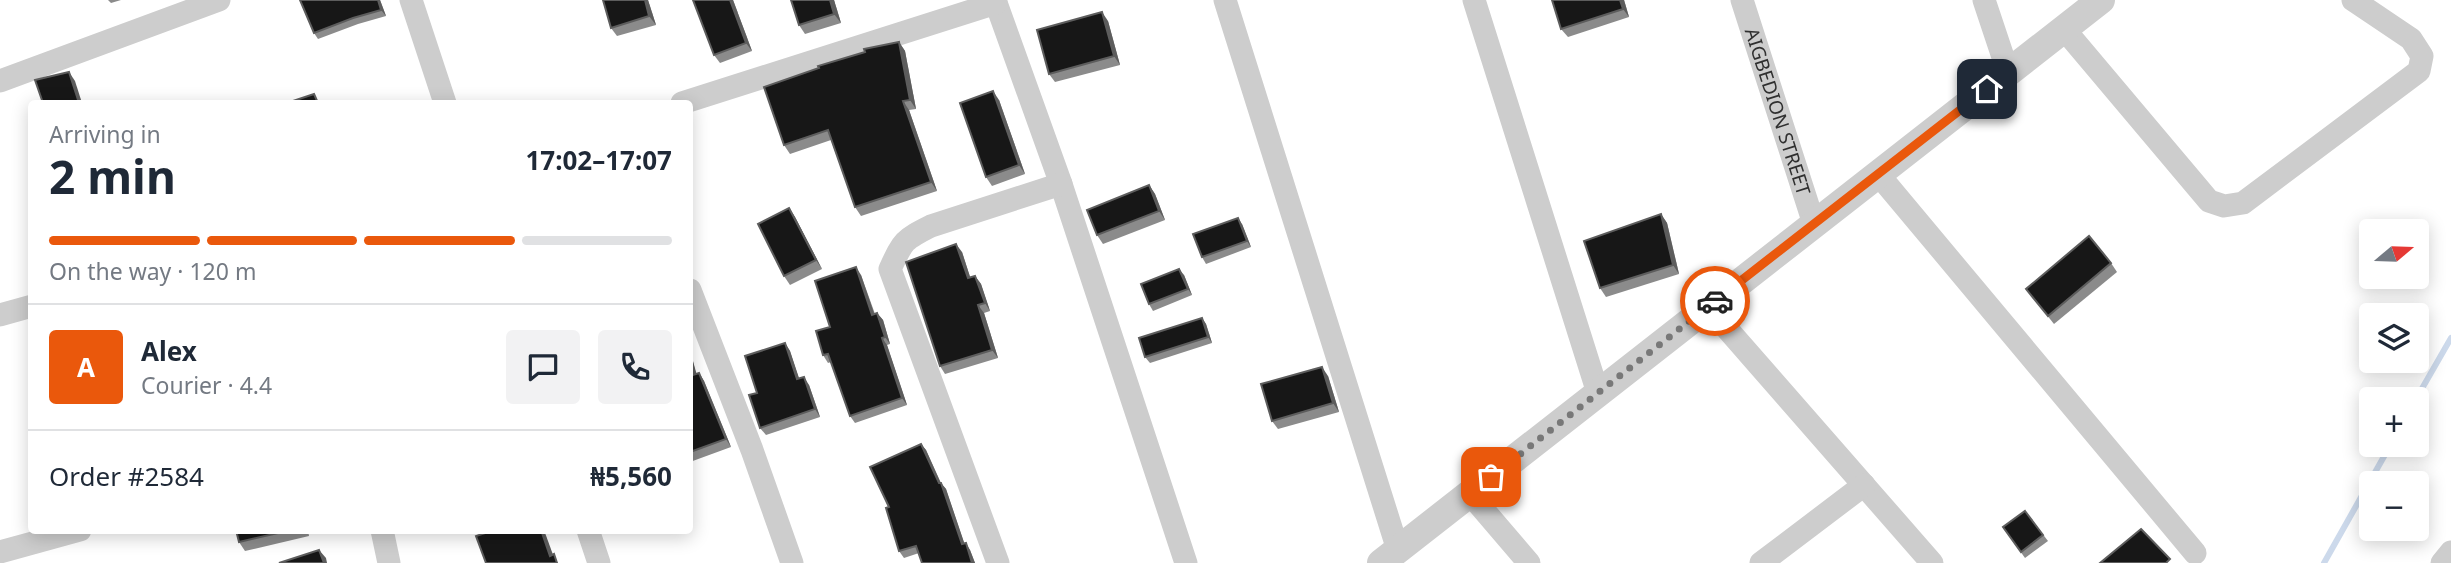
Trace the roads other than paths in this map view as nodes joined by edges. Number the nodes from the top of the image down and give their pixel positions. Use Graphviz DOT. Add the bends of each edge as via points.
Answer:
graph roads {
  1 [pos="219,0"];
  2 [pos="1226,0"];
  3 [pos="1474,0"];
  4 [pos="1742,0"];
  5 [pos="1984,0"];
  6 [pos="2101,0"];
  7 [pos="2353,0"];
  8 [pos="413,1"];
  9 [pos="995,2"];
  10 [pos="2064,29"];
  11 [pos="2008,72"];
  12 [pos="0,81"];
  13 [pos="444,100"];
  14 [pos="691,100"];
  15 [pos="1878,174"];
  16 [pos="1061,184"];
  17 [pos="1814,224"];
  18 [pos="693,298"];
  19 [pos="28,307"];
  20 [pos="1708,307"];
  21 [pos="0,315"];
  22 [pos="1598,393"];
  23 [pos="1864,485"];
  24 [pos="1470,494"];
  25 [pos="65,534"];
  26 [pos="384,534"];
  27 [pos="589,534"];
  28 [pos="0,552"];
  29 [pos="2451,552"];
  30 [pos="2196,553"];
  31 [pos="1390,556"];
  32 [pos="389,563"];
  33 [pos="599,563"];
  34 [pos="792,563"];
  35 [pos="998,563"];
  36 [pos="1186,563"];
  37 [pos="1529,563"];
  38 [pos="1761,563"];
  39 [pos="1931,563"];
  40 [pos="2442,563"];
  1 -- 12 [label="street"];
  2 -- 31 [label="street"];
  3 -- 22 [label="street"];
  4 -- 17 [label="street, AIGBEDION STREET"];
  5 -- 11 [label="street"];
  6 -- 10 [label="street"];
  7 -- 10 [label="street" via="2411,39 2422,56 2419,71 2243,203 2224,206 2209,201"];
  8 -- 13 [label="street"];
  9 -- 14 [label="street"];
  9 -- 16 [label="street"];
  10 -- 11 [label="street"];
  11 -- 15 [label="street"];
  15 -- 17 [label="street"];
  15 -- 30 [label="street"];
  16 -- 35 [label="street" via="922,230 902,243 890,269"];
  16 -- 36 [label="street"];
  17 -- 20 [label="street"];
  18 -- 34 [label="street"];
  19 -- 21 [label="street"];
  20 -- 22 [label="street"];
  20 -- 23 [label="street"];
  22 -- 24 [label="street"];
  23 -- 38 [label="street"];
  23 -- 39 [label="street"];
  24 -- 31 [label="street"];
  24 -- 37 [label="street"];
  25 -- 28 [label="street"];
  26 -- 32 [label="street"];
  27 -- 33 [label="street"];
  29 -- 40 [label="street"];
}
